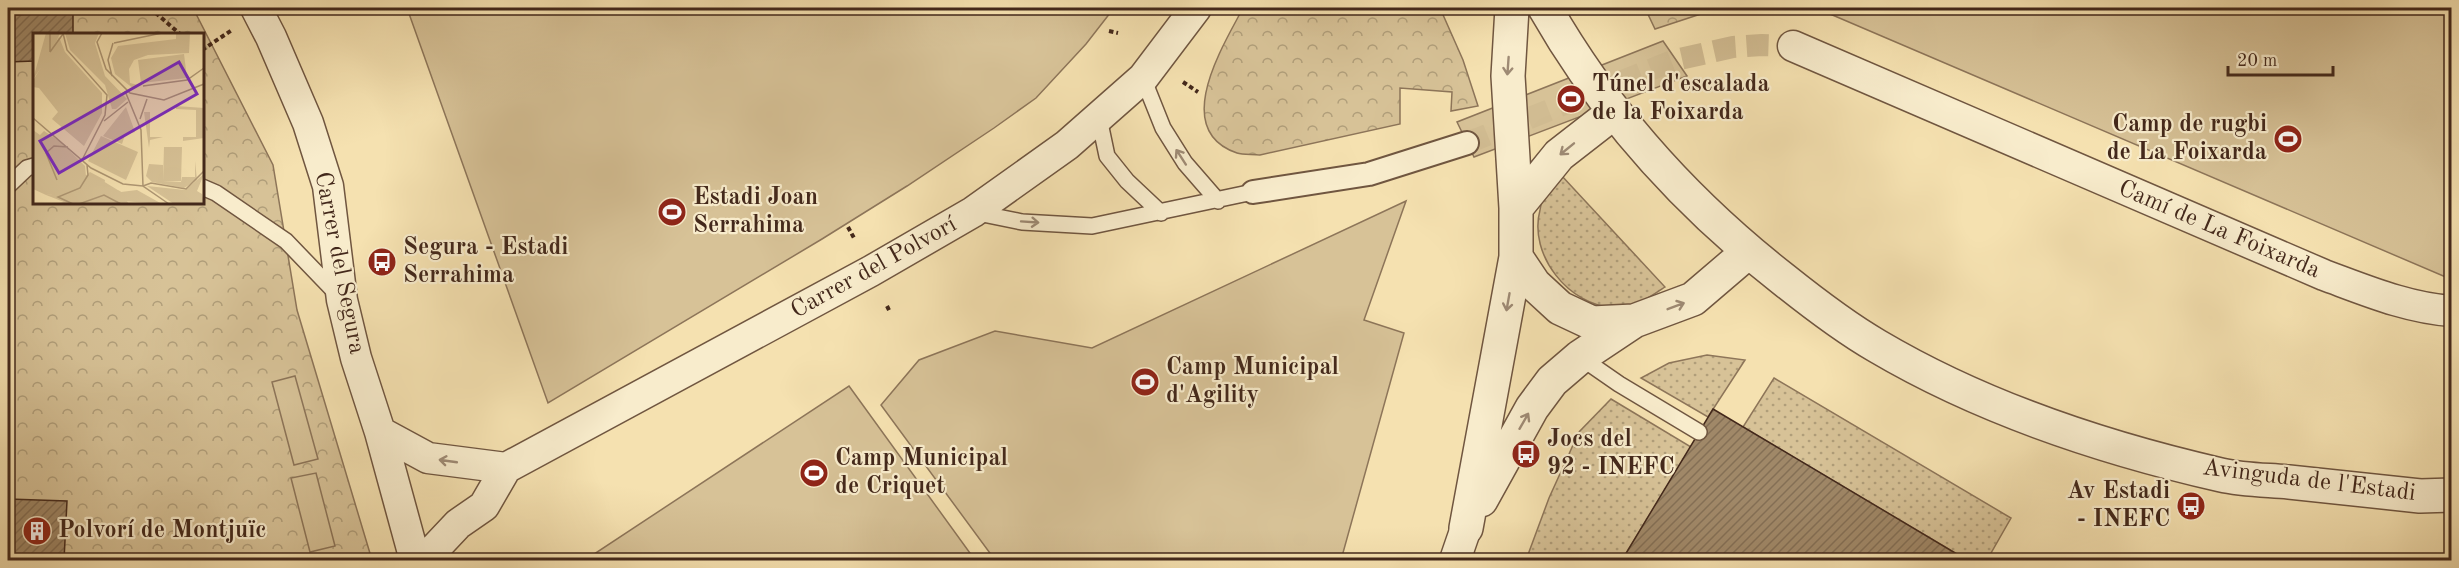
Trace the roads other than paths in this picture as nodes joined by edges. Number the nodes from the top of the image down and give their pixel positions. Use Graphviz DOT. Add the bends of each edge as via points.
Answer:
graph roads {
  1 [pos="256,8"];
  2 [pos="1196,8"];
  3 [pos="1512,8"];
  4 [pos="1545,8"];
  5 [pos="1793,46"];
  6 [pos="1143,78"];
  7 [pos="1613,113"];
  8 [pos="1098,118"];
  9 [pos="1467,143"];
  10 [pos="33,166"];
  11 [pos="8,186"];
  12 [pos="204,188"];
  13 [pos="1253,192"];
  14 [pos="1218,201"];
  15 [pos="1516,208"];
  16 [pos="973,212"];
  17 [pos="1161,213"];
  18 [pos="1748,252"];
  19 [pos="1516,257"];
  20 [pos="342,300"];
  21 [pos="2451,311"];
  22 [pos="1634,321"];
  23 [pos="1580,357"];
  24 [pos="380,432"];
  25 [pos="1699,432"];
  26 [pos="506,468"];
  27 [pos="2451,495"];
  28 [pos="1466,528"];
  29 [pos="415,561"];
  30 [pos="424,561"];
  31 [pos="1455,561"];
  1 -- 20 [label="street, Carrer del Segura" via="308,123 328,186"];
  2 -- 6 [label="street, Carrer del Polvorí"];
  3 -- 15 [label="street, one-way" via="1508,76"];
  4 -- 7 [label="street, Avinguda de l'Estadi"];
  5 -- 21 [label="street, Camí de La Foixarda" via="2324,275 2388,298"];
  6 -- 8 [label="street, Carrer del Polvorí"];
  14 -- 6 [label="lane, one-way" via="1185,163 1163,128"];
  7 -- 15 [label="street, one-way" via="1559,154"];
  7 -- 18 [label="street, Avinguda de l'Estadi" via="1671,180"];
  8 -- 16 [label="street, Carrer del Polvorí" via="1068,146"];
  8 -- 17 [label="lane" via="1107,156"];
  9 -- 13 [label="street" via="1369,174"];
  10 -- 11 [label="lane"];
  12 -- 20 [label="lane" via="286,241"];
  13 -- 14 [label="lane"];
  14 -- 17 [label="lane"];
  15 -- 19 [label="street"];
  16 -- 17 [label="lane, one-way" via="1022,222 1092,226"];
  16 -- 26 [label="street, Carrer del Polvorí" via="871,272"];
  22 -- 18 [label="street, one-way" via="1694,299"];
  18 -- 27 [label="street, Avinguda de l'Estadi" via="1812,303 1877,346 1968,393 2051,426 2224,476 2420,496"];
  19 -- 22 [label="street" via="1534,284 1560,308 1592,323"];
  19 -- 28 [label="street, one-way"];
  20 -- 24 [label="street, Carrer del Segura"];
  22 -- 23 [label="street"];
  23 -- 25 [label="lane"];
  28 -- 23 [label="street, one-way" via="1532,408 1552,381"];
  26 -- 24 [label="street, one-way" via="428,458"];
  24 -- 29 [label="street, Carrer del Segura"];
  26 -- 30 [label="street" via="484,506 458,524"];
  28 -- 31 [label="street"];
}
